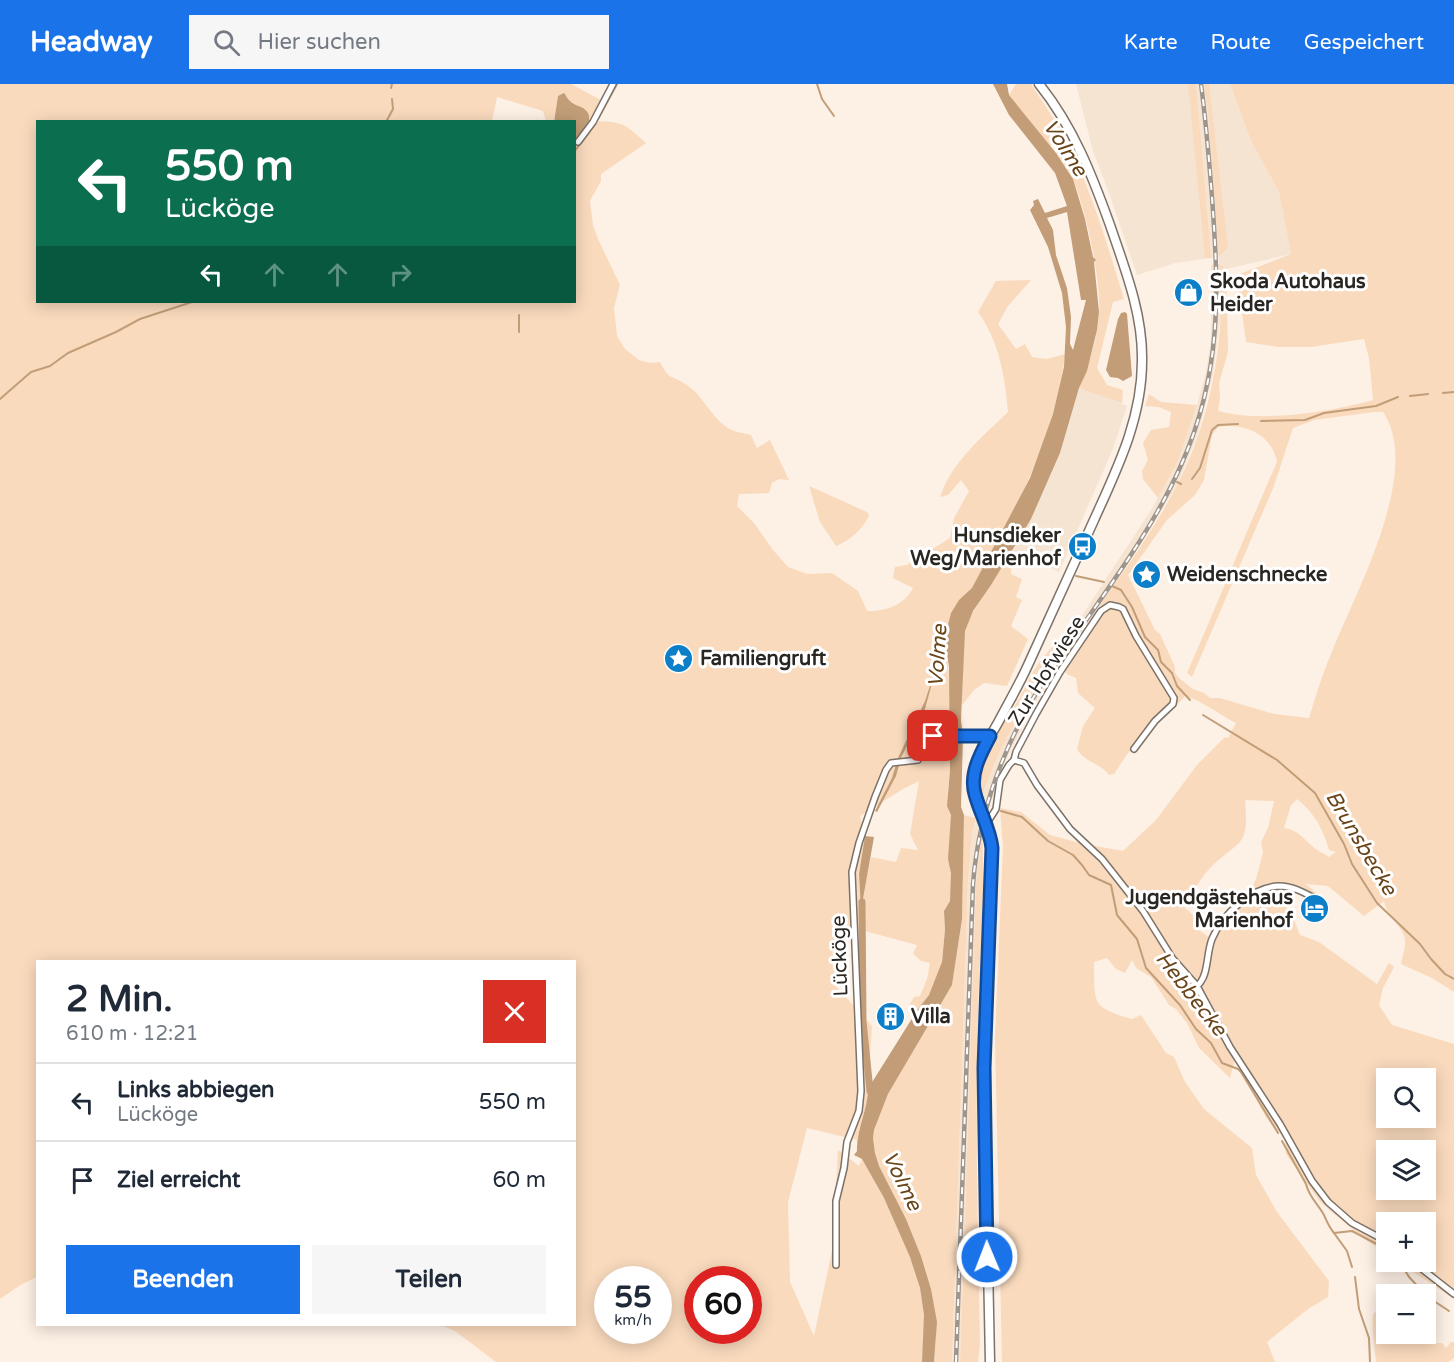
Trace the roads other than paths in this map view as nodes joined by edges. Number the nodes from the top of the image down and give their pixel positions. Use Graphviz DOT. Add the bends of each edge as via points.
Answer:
graph roads {
  1 [pos="613,84"];
  2 [pos="1039,84"];
  3 [pos="578,142"];
  4 [pos="990,736"];
  5 [pos="1134,749"];
  6 [pos="1014,760"];
  7 [pos="987,823"];
  8 [pos="1314,898"];
  9 [pos="1197,987"];
  10 [pos="1376,1236"];
  11 [pos="836,1265"];
  12 [pos="1426,1272"];
  13 [pos="1454,1294"];
  14 [pos="990,1362"];
  1 -- 3 [label="street"];
  2 -- 4 [label="main road" via="1074,136 1113,234 1140,325 1141,382 1136,418 1115,473 1026,670"];
  4 -- 7 [label="main road" via="973,780 974,794"];
  4 -- 11 [label="street, Lücköge" via="928,738 923,741 918,760 894,762 886,770 859,843 852,872 861,1091 836,1201"];
  5 -- 6 [label="street, Zur Hofwiese" via="1174,698 1123,609 1110,605 1101,611 1060,672"];
  6 -- 7 [label="street, Zur Hofwiese" via="1000,780 996,809"];
  6 -- 9 [label="street" via="1024,763 1070,829 1102,859"];
  7 -- 14 [label="main road" via="992,848 984,1068"];
  8 -- 9 [label="street" via="1296,888 1280,886 1242,902 1223,919 1211,939 1203,981"];
  9 -- 10 [label="street" via="1312,1180 1328,1202 1352,1223"];
  12 -- 13 [label="street"];
}
